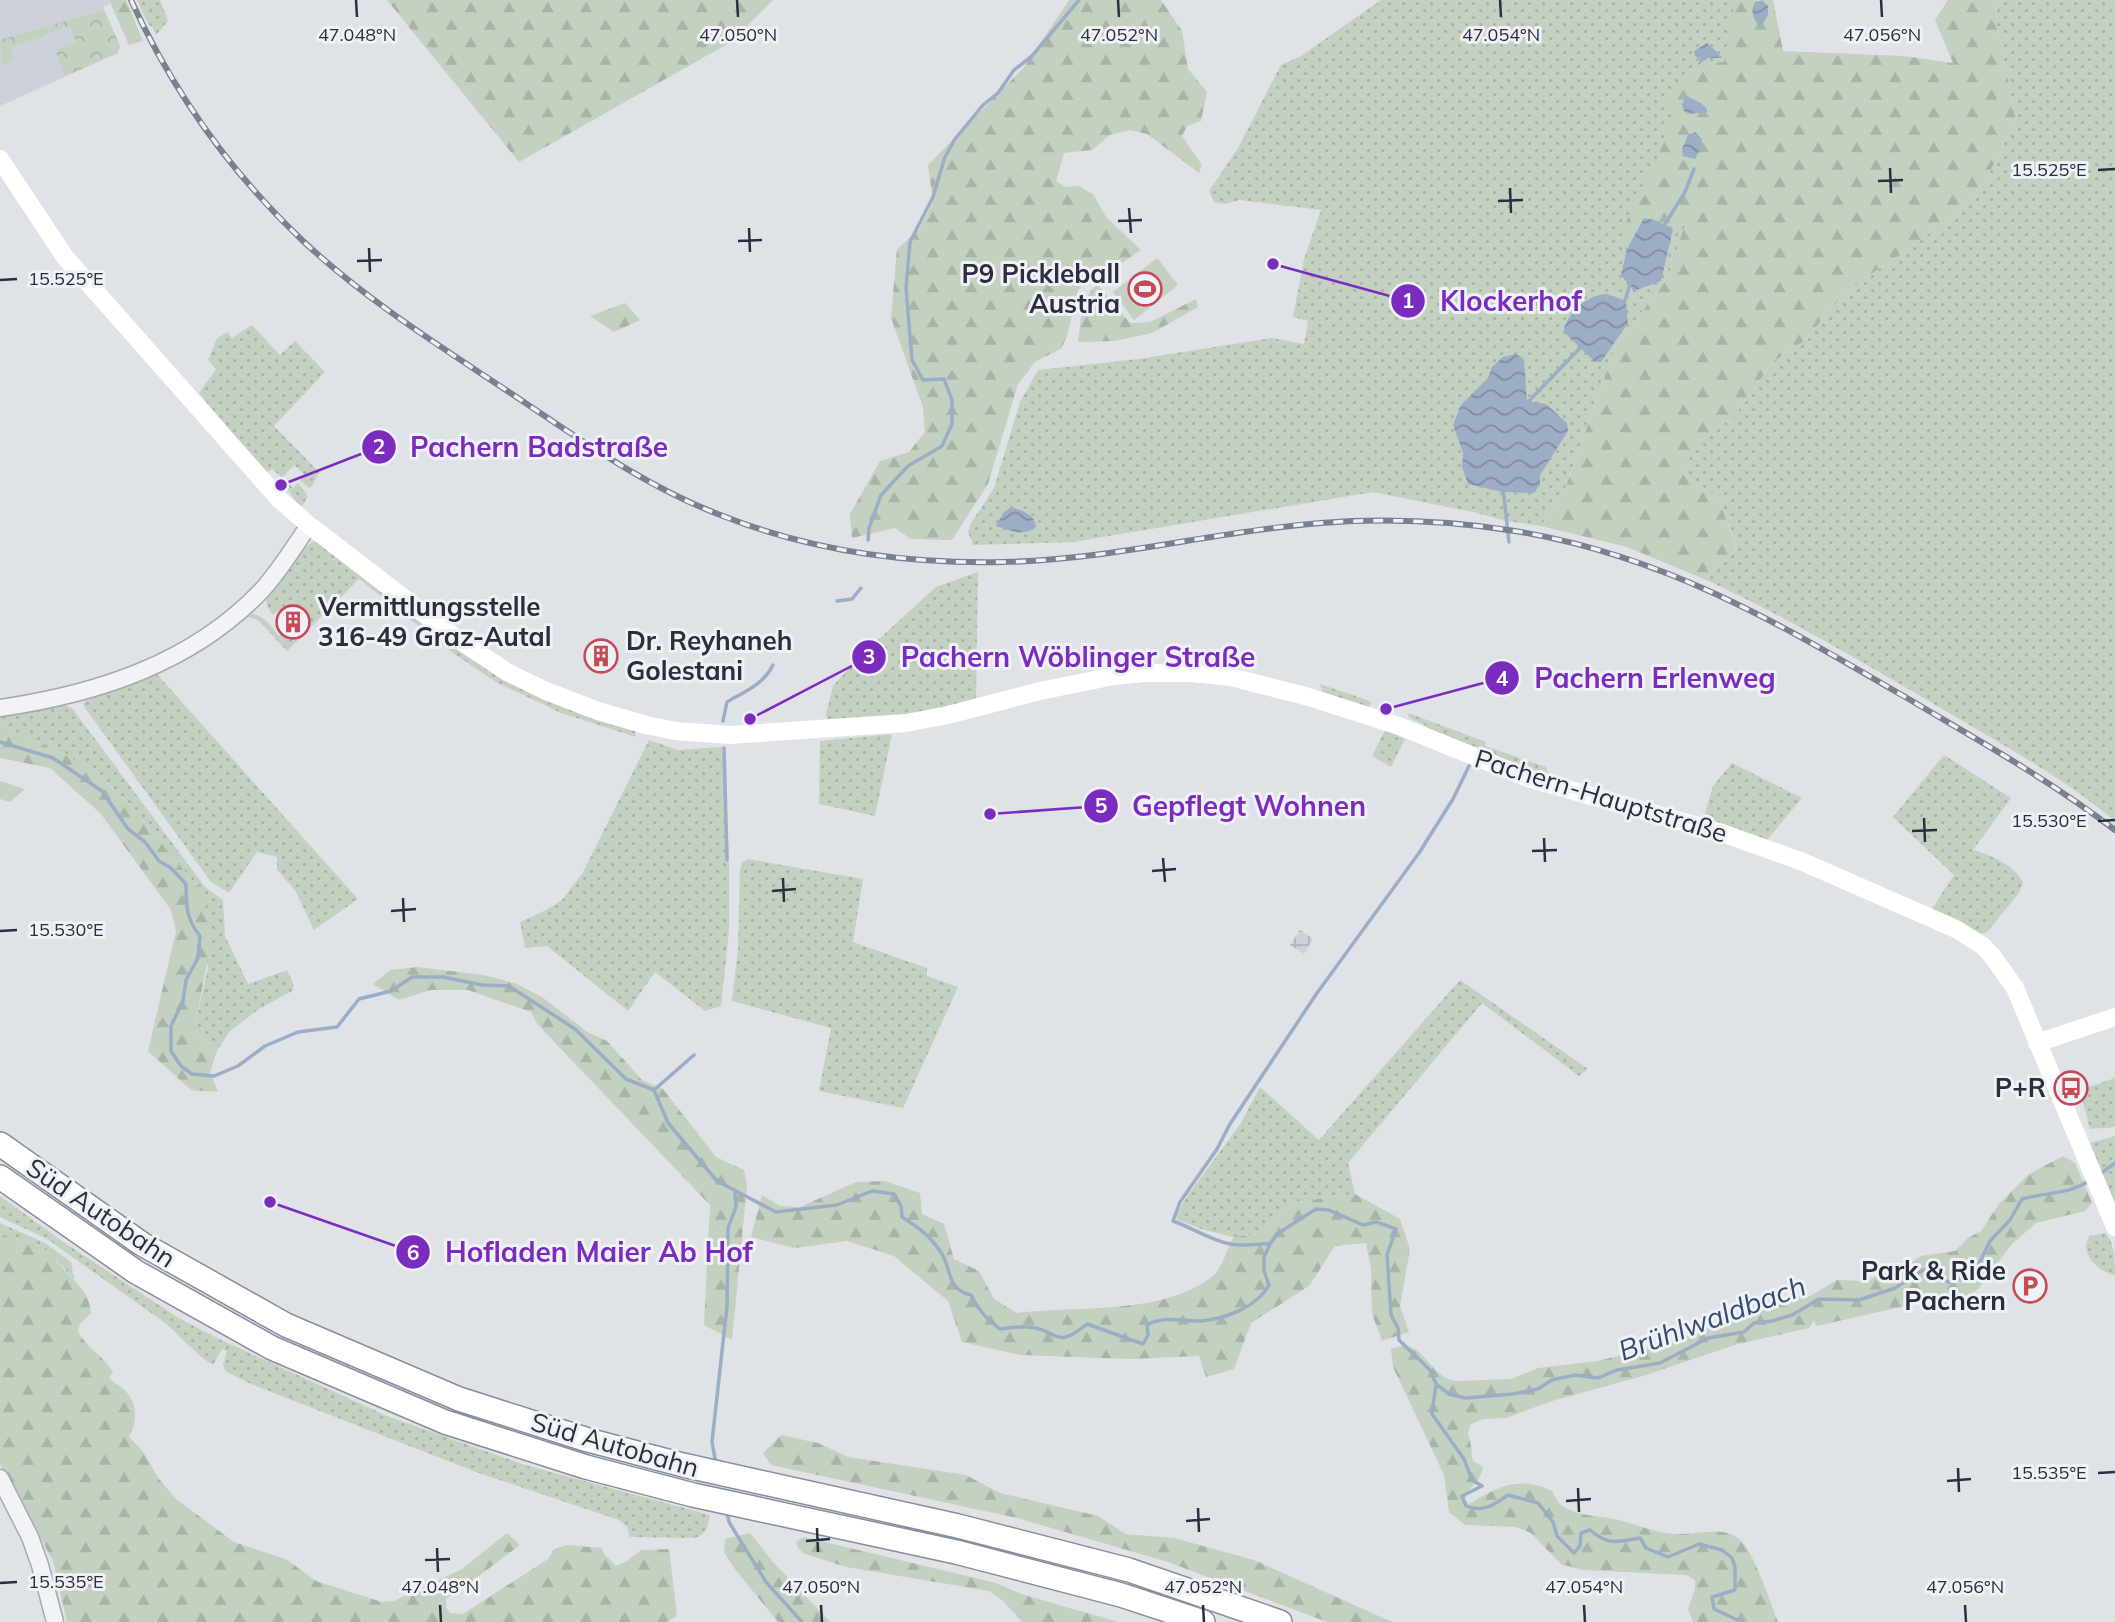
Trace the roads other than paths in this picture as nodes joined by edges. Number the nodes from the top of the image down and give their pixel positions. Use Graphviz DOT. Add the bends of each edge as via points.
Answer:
graph roads {
  1 [pos="0,159"];
  2 [pos="309,525"];
  3 [pos="0,708"];
  4 [pos="2115,1017"];
  5 [pos="2037,1042"];
  6 [pos="0,1144"];
  7 [pos="0,1177"];
  8 [pos="2115,1227"];
  9 [pos="0,1478"];
  10 [pos="55,1622"];
  11 [pos="1203,1622"];
  12 [pos="1280,1622"];
  1 -- 2 [label="main road, Pachern-Hauptstraße" via="65,257 279,499"];
  2 -- 3 [label="street" via="262,590 194,644 142,673 91,690"];
  2 -- 5 [label="main road, Pachern-Hauptstraße" via="507,672 578,704 657,727 730,735 906,723 1040,691 1144,673 1231,677 1309,696 1528,778 1722,833 1803,862 1956,929 1993,957 2015,988"];
  4 -- 5 [label="main road"];
  5 -- 8 [label="main road, Pachern-Hauptstraße"];
  6 -- 12 [label="highway, Süd Autobahn" via="142,1244 286,1325 459,1399 683,1465 958,1526 1129,1570"];
  7 -- 11 [label="highway, Süd Autobahn" via="136,1272 272,1348 445,1422 586,1467 956,1552 1121,1595"];
  9 -- 10 [label="street" via="37,1556"];
}
